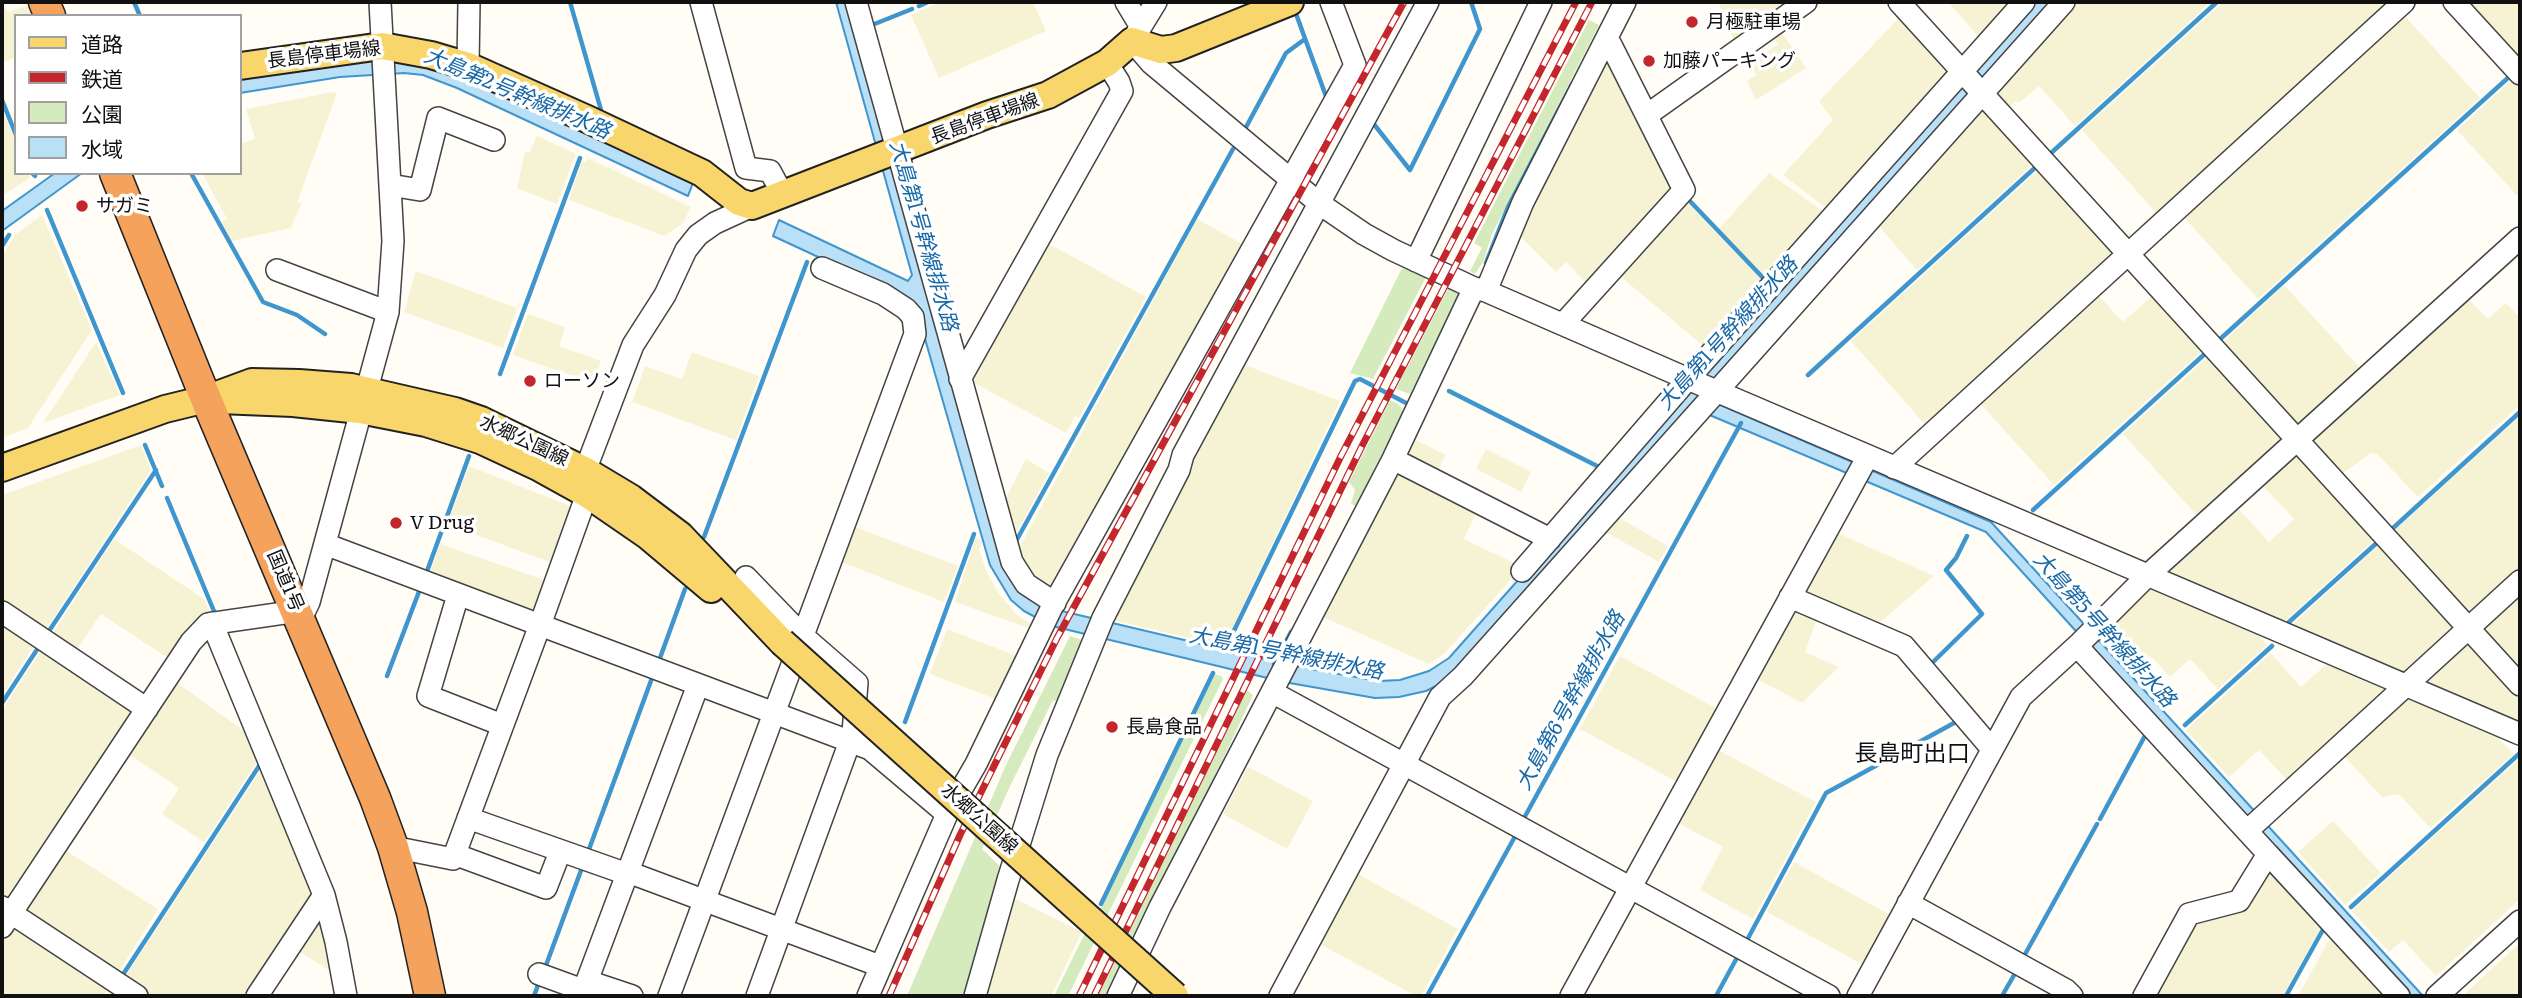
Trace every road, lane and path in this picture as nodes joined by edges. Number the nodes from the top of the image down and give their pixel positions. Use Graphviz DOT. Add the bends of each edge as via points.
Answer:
graph roads {
  1 [pos="380,2"];
  2 [pos="470,2"];
  3 [pos="701,2"];
  4 [pos="856,2"];
  5 [pos="1126,2"];
  6 [pos="1156,2"];
  7 [pos="1290,2"];
  8 [pos="1331,2"];
  9 [pos="1428,2"];
  10 [pos="1541,2"];
  11 [pos="1625,2"];
  12 [pos="1806,2"];
  13 [pos="1899,2"];
  14 [pos="2024,2"];
  15 [pos="2064,2"];
  16 [pos="2404,2"];
  17 [pos="2454,2"];
  18 [pos="1137,34"];
  19 [pos="1605,40"];
  20 [pos="382,50"];
  21 [pos="1107,63"];
  22 [pos="242,66"];
  23 [pos="468,66"];
  24 [pos="2520,74"];
  25 [pos="1972,83"];
  26 [pos="1647,115"];
  27 [pos="494,140"];
  28 [pos="897,152"];
  29 [pos="116,175"];
  30 [pos="1291,181"];
  31 [pos="390,186"];
  32 [pos="783,195"];
  33 [pos="1320,204"];
  34 [pos="752,206"];
  35 [pos="2520,237"];
  36 [pos="2129,253"];
  37 [pos="1416,261"];
  38 [pos="822,268"];
  39 [pos="277,270"];
  40 [pos="1480,289"];
  41 [pos="388,312"];
  42 [pos="1563,324"];
  43 [pos="930,330"];
  44 [pos="960,379"];
  45 [pos="1689,380"];
  46 [pos="1708,398"];
  47 [pos="206,399"];
  48 [pos="364,401"];
  49 [pos="2298,439"];
  50 [pos="1393,459"];
  51 [pos="1862,467"];
  52 [pos="1894,468"];
  53 [pos="4,470"];
  54 [pos="584,485"];
  55 [pos="1550,539"];
  56 [pos="324,544"];
  57 [pos="1522,571"];
  58 [pos="2148,575"];
  59 [pos="746,577"];
  60 [pos="2520,581"];
  61 [pos="458,595"];
  62 [pos="1790,597"];
  63 [pos="1054,605"];
  64 [pos="2,612"];
  65 [pos="299,615"];
  66 [pos="217,622"];
  67 [pos="540,625"];
  68 [pos="2468,628"];
  69 [pos="792,639"];
  70 [pos="2083,640"];
  71 [pos="698,685"];
  72 [pos="2405,685"];
  73 [pos="2520,685"];
  74 [pos="1274,687"];
  75 [pos="147,709"];
  76 [pos="774,713"];
  77 [pos="502,724"];
  78 [pos="2520,734"];
  79 [pos="850,741"];
  80 [pos="1992,749"];
  81 [pos="1403,764"];
  82 [pos="947,814"];
  83 [pos="468,818"];
  84 [pos="2253,825"];
  85 [pos="393,847"];
  86 [pos="560,852"];
  87 [pos="454,854"];
  88 [pos="2268,854"];
  89 [pos="627,873"];
  90 [pos="1629,889"];
  91 [pos="324,895"];
  92 [pos="705,901"];
  93 [pos="1909,903"];
  94 [pos="5,916"];
  95 [pos="2520,921"];
  96 [pos="782,930"];
  97 [pos="880,966"];
  98 [pos="539,974"];
  99 [pos="587,981"];
  100 [pos="137,996"];
  101 [pos="257,996"];
  102 [pos="346,996"];
  103 [pos="430,996"];
  104 [pos="632,996"];
  105 [pos="669,996"];
  106 [pos="757,996"];
  107 [pos="868,996"];
  108 [pos="975,996"];
  109 [pos="1118,996"];
  110 [pos="1175,996"];
  111 [pos="1280,996"];
  112 [pos="1571,996"];
  113 [pos="1829,996"];
  114 [pos="1858,996"];
  115 [pos="2072,996"];
  116 [pos="2144,996"];
  117 [pos="2399,996"];
  118 [pos="2437,996"];
  1 -- 20 [label="street"];
  2 -- 23 [label="street"];
  3 -- 32 [label="street" via="746,168 770,171"];
  4 -- 28 [label="street"];
  5 -- 18 [label="street"];
  6 -- 18 [label="street"];
  7 -- 18 [label="main road" via="1176,48 1161,50"];
  8 -- 30 [label="street" via="1355,65"];
  9 -- 33 [label="street"];
  10 -- 37 [label="street"];
  11 -- 19 [label="street"];
  12 -- 26 [label="street"];
  13 -- 25 [label="street"];
  14 -- 25 [label="street"];
  15 -- 25 [label="street"];
  16 -- 36 [label="street"];
  17 -- 24 [label="street"];
  18 -- 21 [label="main road, 長島停車場線"];
  18 -- 30 [label="street" via="1151,63"];
  19 -- 26 [label="street"];
  19 -- 40 [label="street"];
  20 -- 22 [label="main road, 長島停車場線"];
  20 -- 23 [label="main road, 長島停車場線" via="398,47"];
  20 -- 31 [label="street"];
  21 -- 28 [label="main road, 長島停車場線" via="1048,95"];
  21 -- 44 [label="street" via="1122,91"];
  23 -- 34 [label="main road, 長島停車場線" via="702,173 738,202"];
  25 -- 36 [label="street"];
  25 -- 45 [label="street"];
  25 -- 46 [label="street"];
  26 -- 42 [label="street" via="1684,190"];
  27 -- 31 [label="street" via="439,117 420,190"];
  28 -- 32 [label="main road, 長島停車場線"];
  28 -- 43 [label="street"];
  29 -- 47 [label="highway, 国道1号"];
  30 -- 33 [label="street"];
  30 -- 63 [label="street"];
  31 -- 41 [label="street"];
  32 -- 34 [label="main road, 長島停車場線"];
  33 -- 37 [label="street"];
  33 -- 108 [label="street" via="1183,455 1103,618 1047,755"];
  34 -- 54 [label="street" via="715,223 686,250 665,295 633,345"];
  35 -- 49 [label="street"];
  36 -- 49 [label="street"];
  36 -- 52 [label="street"];
  37 -- 40 [label="street"];
  38 -- 43 [label="street" via="883,294"];
  39 -- 41 [label="street"];
  40 -- 42 [label="street"];
  40 -- 50 [label="street"];
  41 -- 48 [label="street"];
  42 -- 45 [label="street"];
  43 -- 44 [label="street"];
  43 -- 69 [label="street"];
  44 -- 63 [label="street" via="1012,562 1026,584"];
  45 -- 46 [label="street"];
  45 -- 55 [label="street"];
  46 -- 51 [label="street"];
  46 -- 81 [label="street" via="1440,697"];
  47 -- 48 [label="main road, 水郷公園線" via="252,382 351,387"];
  47 -- 53 [label="main road, 水郷公園線" via="165,409"];
  47 -- 65 [label="highway, 国道1号"];
  48 -- 54 [label="main road, 水郷公園線" via="455,411 481,420"];
  48 -- 56 [label="street"];
  49 -- 58 [label="street"];
  49 -- 68 [label="street"];
  50 -- 55 [label="street"];
  50 -- 74 [label="street"];
  51 -- 52 [label="street"];
  51 -- 62 [label="street"];
  52 -- 58 [label="street"];
  54 -- 67 [label="street"];
  54 -- 69 [label="main road, 水郷公園線" via="631,498 680,535"];
  55 -- 57 [label="street"];
  56 -- 61 [label="street"];
  56 -- 65 [label="street" via="309,602"];
  58 -- 70 [label="street"];
  58 -- 72 [label="street"];
  59 -- 69 [label="street"];
  60 -- 68 [label="street"];
  61 -- 67 [label="street"];
  61 -- 77 [label="street" via="428,696"];
  62 -- 80 [label="street" via="1904,646"];
  62 -- 90 [label="street"];
  63 -- 82 [label="street"];
  64 -- 75 [label="street"];
  65 -- 66 [label="street"];
  65 -- 85 [label="highway, 国道1号"];
  66 -- 75 [label="street" via="208,624 191,642"];
  66 -- 91 [label="street"];
  67 -- 71 [label="street"];
  67 -- 77 [label="street"];
  68 -- 72 [label="street"];
  68 -- 73 [label="street"];
  69 -- 76 [label="street"];
  69 -- 79 [label="street" via="857,683"];
  69 -- 110 [label="main road, 水郷公園線, bridge"];
  70 -- 80 [label="street" via="2021,697"];
  70 -- 84 [label="street"];
  71 -- 76 [label="street"];
  71 -- 89 [label="street"];
  72 -- 78 [label="street"];
  72 -- 84 [label="street"];
  74 -- 81 [label="street"];
  74 -- 109 [label="street"];
  75 -- 94 [label="street"];
  76 -- 79 [label="street"];
  76 -- 92 [label="street"];
  77 -- 83 [label="street"];
  79 -- 82 [label="street" via="870,749"];
  79 -- 96 [label="street"];
  80 -- 93 [label="street"];
  81 -- 90 [label="street"];
  81 -- 111 [label="street"];
  82 -- 97 [label="street"];
  83 -- 86 [label="street"];
  83 -- 87 [label="street"];
  84 -- 88 [label="street"];
  85 -- 87 [label="street" via="453,859"];
  85 -- 103 [label="highway, 国道1号"];
  86 -- 87 [label="street" via="546,888"];
  86 -- 89 [label="street"];
  88 -- 116 [label="street" via="2239,901 2189,914"];
  88 -- 117 [label="street"];
  89 -- 92 [label="street"];
  89 -- 99 [label="street"];
  90 -- 112 [label="street"];
  90 -- 113 [label="street"];
  91 -- 101 [label="street"];
  91 -- 102 [label="street"];
  92 -- 96 [label="street"];
  92 -- 105 [label="street"];
  93 -- 114 [label="street"];
  93 -- 115 [label="street"];
  94 -- 100 [label="street"];
  95 -- 118 [label="street"];
  96 -- 97 [label="street"];
  96 -- 106 [label="street"];
  97 -- 107 [label="street"];
  98 -- 99 [label="street" via="583,990"];
  99 -- 104 [label="street"];
}
